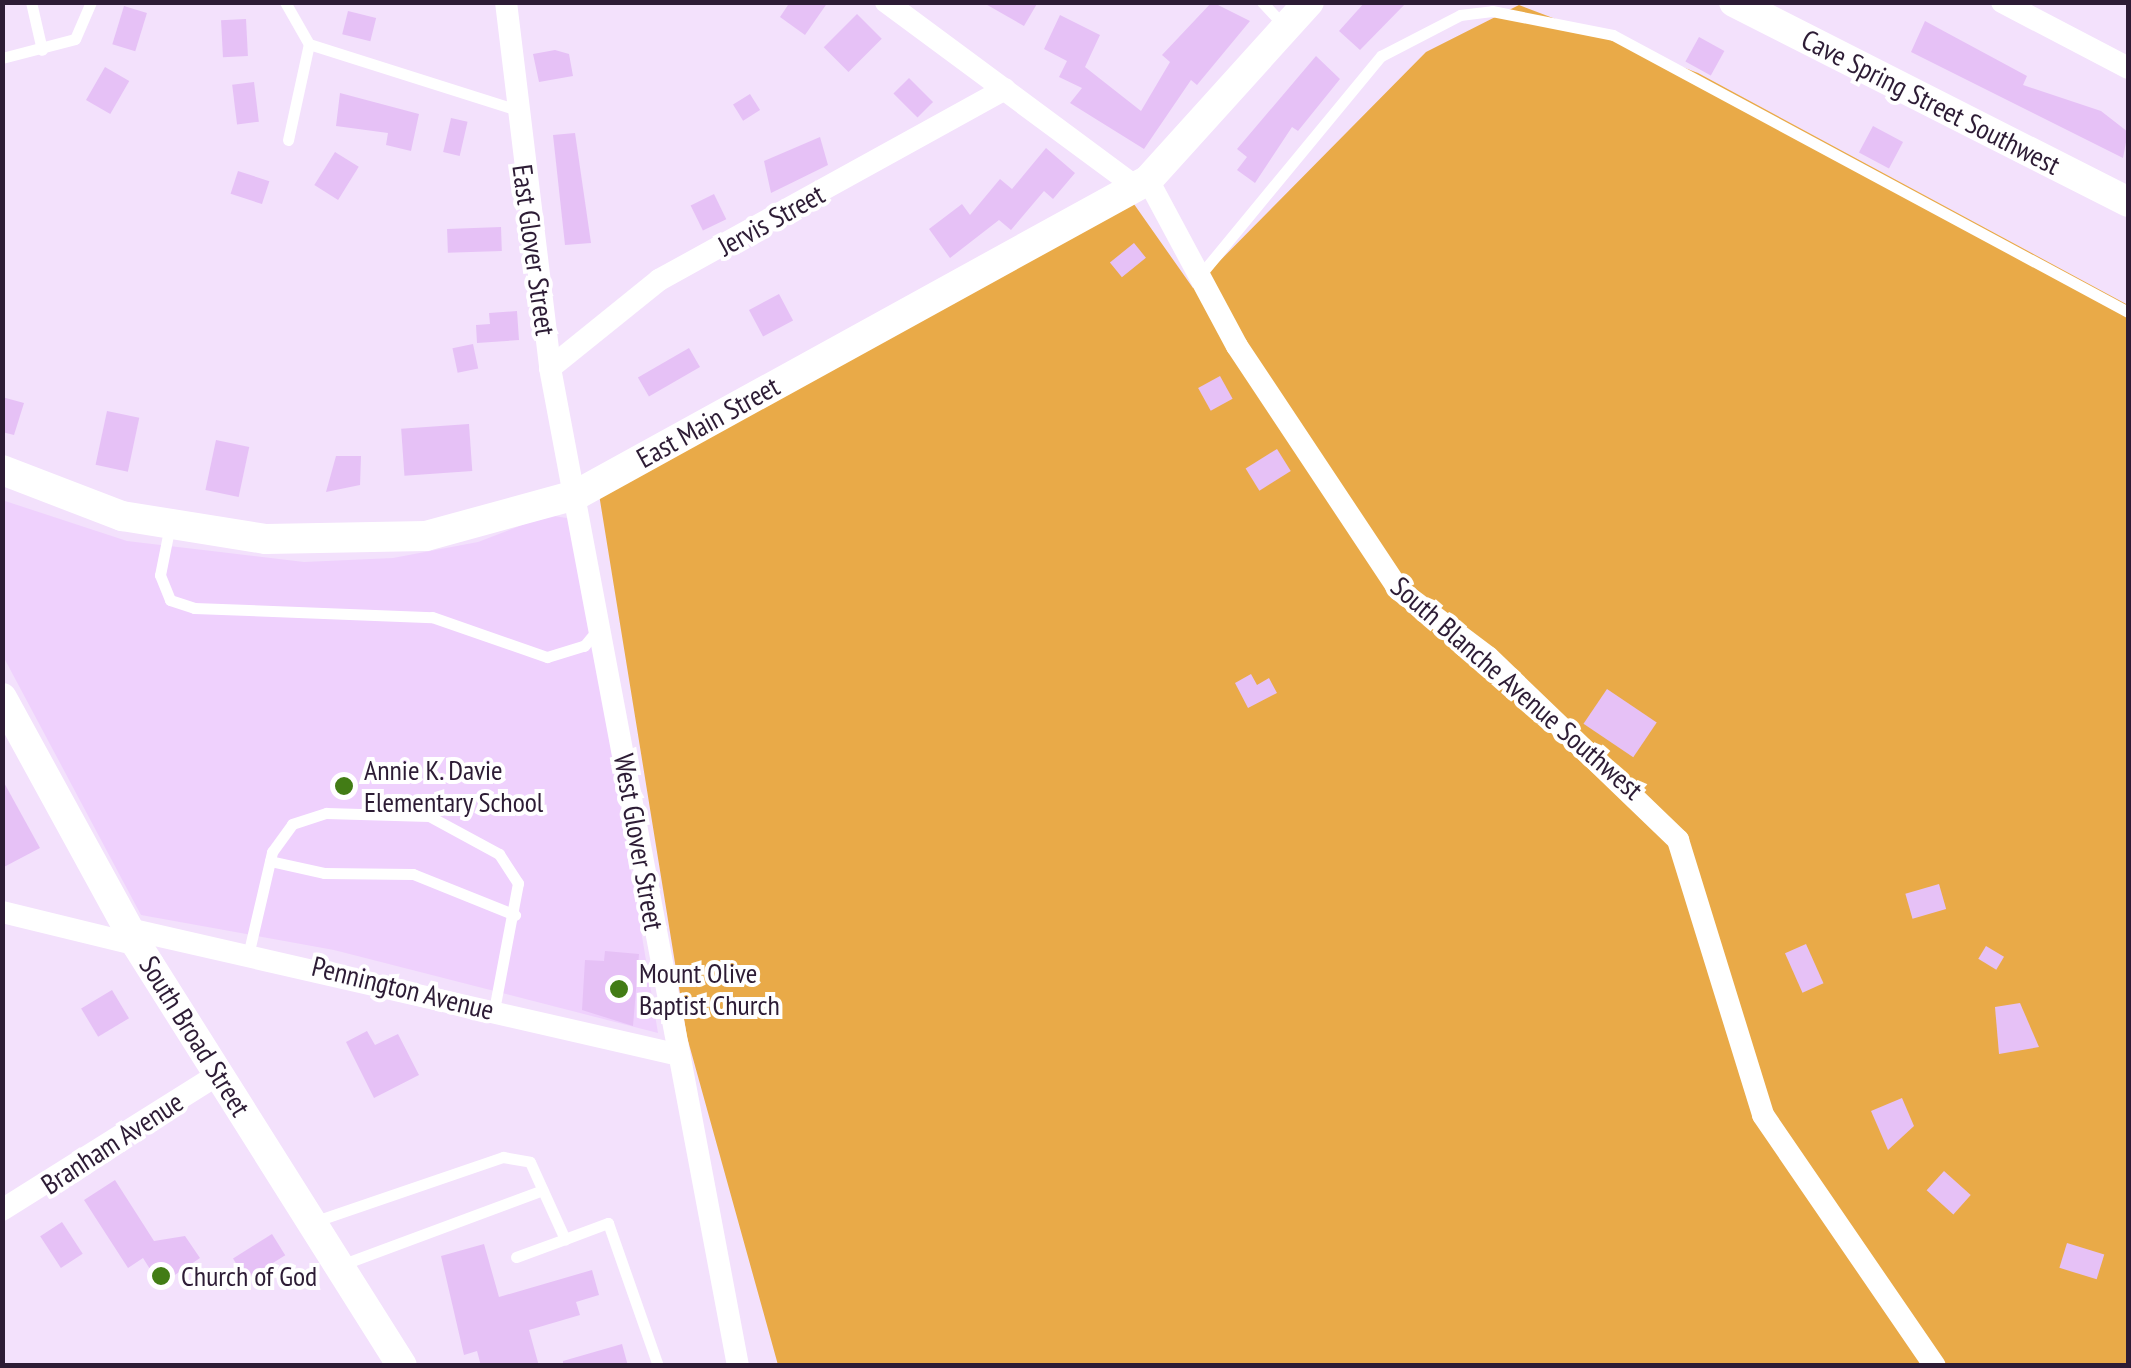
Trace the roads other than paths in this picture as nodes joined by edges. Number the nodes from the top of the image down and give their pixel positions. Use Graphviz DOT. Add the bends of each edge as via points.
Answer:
graph roads {
  1 [pos="31,2"];
  2 [pos="91,2"];
  3 [pos="285,2"];
  4 [pos="506,2"];
  5 [pos="886,2"];
  6 [pos="1262,2"];
  7 [pos="1309,2"];
  8 [pos="2002,2"];
  9 [pos="1745,5"];
  10 [pos="1287,29"];
  11 [pos="309,44"];
  12 [pos="42,50"];
  13 [pos="2,58"];
  14 [pos="2128,68"];
  15 [pos="1005,89"];
  16 [pos="514,109"];
  17 [pos="288,140"];
  18 [pos="1142,184"];
  19 [pos="2128,202"];
  20 [pos="1201,274"];
  21 [pos="2128,312"];
  22 [pos="550,368"];
  23 [pos="2,470"];
  24 [pos="576,496"];
  25 [pos="170,526"];
  26 [pos="600,627"];
  27 [pos="2,698"];
  28 [pos="270,860"];
  29 [pos="2,912"];
  30 [pos="515,915"];
  31 [pos="133,937"];
  32 [pos="249,951"];
  33 [pos="494,1010"];
  34 [pos="676,1054"];
  35 [pos="220,1073"];
  36 [pos="543,1190"];
  37 [pos="2,1210"];
  38 [pos="312,1223"];
  39 [pos="566,1240"];
  40 [pos="516,1256"];
  41 [pos="338,1266"];
  42 [pos="402,1366"];
  43 [pos="658,1366"];
  44 [pos="738,1366"];
  45 [pos="1934,1366"];
  1 -- 12 [label="lane"];
  2 -- 12 [label="lane" via="75,39"];
  3 -- 11 [label="lane"];
  4 -- 16 [label="street, East Glover Street"];
  5 -- 15 [label="street"];
  6 -- 10 [label="lane"];
  7 -- 10 [label="main road, East Main Street"];
  8 -- 14 [label="street"];
  9 -- 19 [label="main road, Cave Spring Street Southwest"];
  10 -- 18 [label="main road, East Main Street"];
  11 -- 16 [label="lane"];
  11 -- 17 [label="lane"];
  12 -- 13 [label="lane"];
  15 -- 18 [label="street"];
  15 -- 22 [label="street, Jervis Street" via="659,280"];
  16 -- 22 [label="street, East Glover Street"];
  18 -- 20 [label="street, South Blanche Avenue Southwest"];
  18 -- 24 [label="main road, East Main Street"];
  20 -- 21 [label="lane" via="1380,56 1460,15 1492,12 1614,35"];
  20 -- 45 [label="street, South Blanche Avenue Southwest" via="1342,516 1398,590 1488,657 1678,840 1763,1115"];
  22 -- 24 [label="street, East Glover Street"];
  23 -- 25 [label="main road, East Main Street" via="79,504"];
  24 -- 25 [label="main road, East Main Street" via="472,528 362,542"];
  24 -- 26 [label="street, West Glover Street"];
  25 -- 26 [label="lane" via="160,574 170,600 182,604 455,621 547,656 584,646"];
  26 -- 34 [label="street, West Glover Street"];
  27 -- 31 [label="main road, South Broad Street"];
  28 -- 30 [label="lane" via="324,873 413,874"];
  28 -- 30 [label="lane" via="278,836 304,817 429,816 511,867"];
  28 -- 32 [label="lane"];
  29 -- 31 [label="street, Pennington Avenue"];
  30 -- 33 [label="lane"];
  31 -- 32 [label="street, Pennington Avenue"];
  31 -- 35 [label="main road, South Broad Street"];
  32 -- 33 [label="street, Pennington Avenue"];
  33 -- 34 [label="street, Pennington Avenue"];
  34 -- 44 [label="street, West Glover Street"];
  35 -- 37 [label="street, Branham Avenue"];
  35 -- 38 [label="main road, South Broad Street"];
  36 -- 38 [label="lane" via="530,1162 504,1157"];
  36 -- 39 [label="lane"];
  36 -- 41 [label="lane"];
  38 -- 41 [label="main road, South Broad Street"];
  39 -- 40 [label="lane"];
  39 -- 43 [label="lane" via="608,1223"];
  41 -- 42 [label="main road, South Broad Street"];
}
